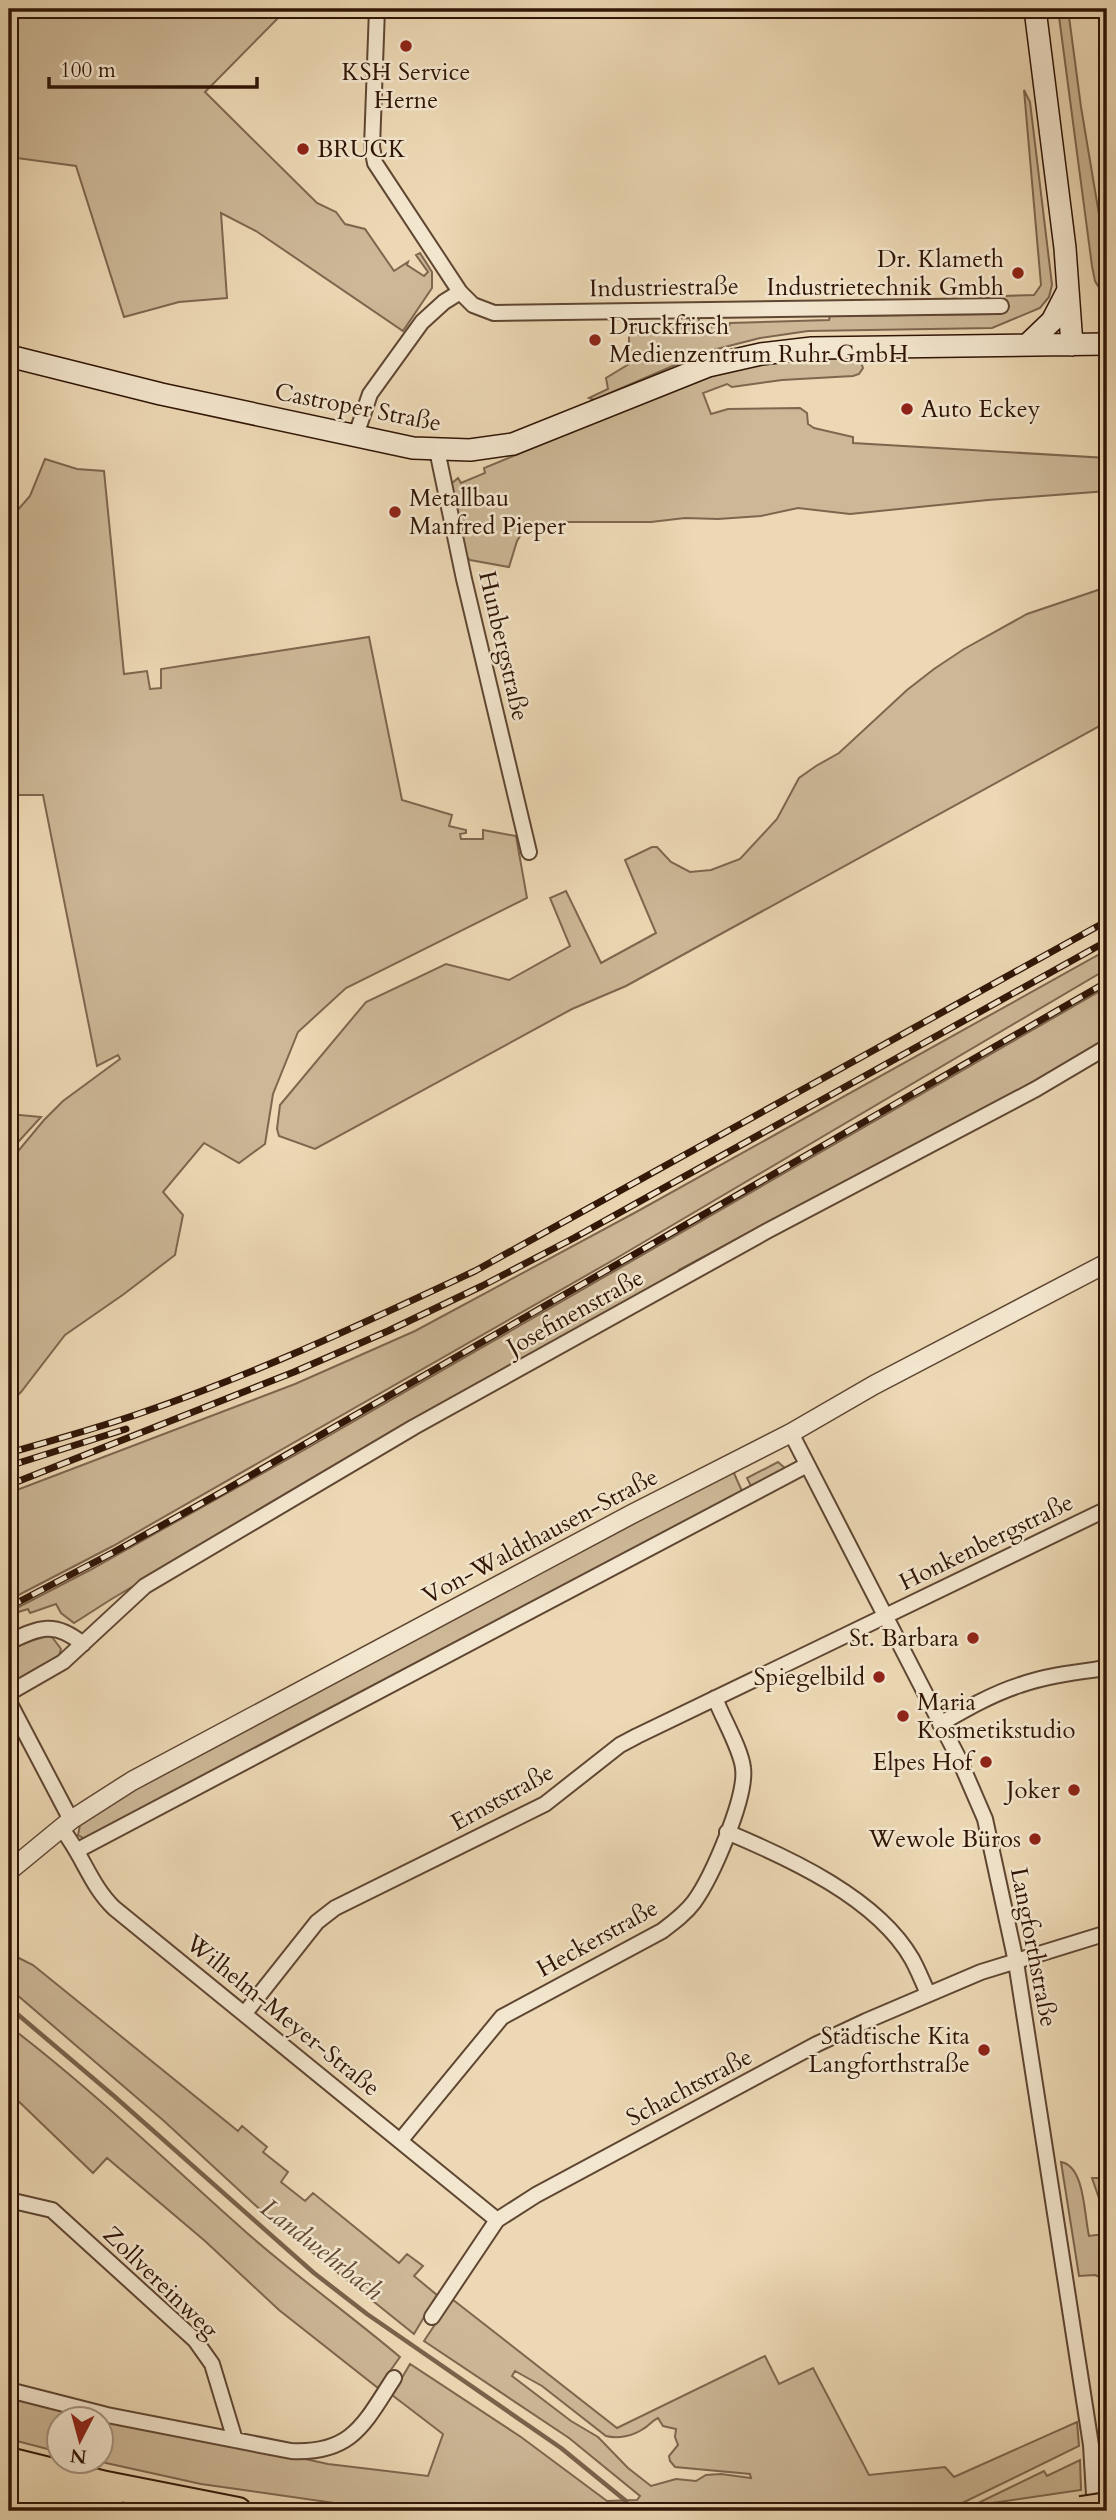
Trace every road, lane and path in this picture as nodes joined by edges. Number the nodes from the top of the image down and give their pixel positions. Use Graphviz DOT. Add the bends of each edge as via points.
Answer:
graph roads {
  1 [pos="377,9"];
  2 [pos="1035,9"];
  3 [pos="1065,247"];
  4 [pos="1068,289"];
  5 [pos="460,292"];
  6 [pos="1000,306"];
  7 [pos="1027,345"];
  8 [pos="1089,345"];
  9 [pos="9,356"];
  10 [pos="356,435"];
  11 [pos="437,450"];
  12 [pos="529,852"];
  13 [pos="1107,1047"];
  14 [pos="1107,1264"];
  15 [pos="790,1433"];
  16 [pos="807,1465"];
  17 [pos="1107,1509"];
  18 [pos="884,1617"];
  19 [pos="9,1642"];
  20 [pos="83,1644"];
  21 [pos="1107,1668"];
  22 [pos="9,1693"];
  23 [pos="715,1698"];
  24 [pos="9,1702"];
  25 [pos="940,1724"];
  26 [pos="66,1824"];
  27 [pos="727,1832"];
  28 [pos="78,1850"];
  29 [pos="9,1871"];
  30 [pos="1107,1933"];
  31 [pos="1016,1962"];
  32 [pos="928,1994"];
  33 [pos="245,2013"];
  34 [pos="400,2141"];
  35 [pos="9,2200"];
  36 [pos="497,2220"];
  37 [pos="432,2317"];
  38 [pos="394,2378"];
  39 [pos="9,2390"];
  40 [pos="235,2440"];
  41 [pos="9,2461"];
  42 [pos="9,2486"];
  43 [pos="1107,2506"];
  44 [pos="1081,2510"];
  45 [pos="113,2511"];
  46 [pos="238,2511"];
  47 [pos="1075,2511"];
  48 [pos="1095,2511"];
  1 -- 5 [label="street, Industriestraße" via="373,157"];
  2 -- 3 [label="main road"];
  3 -- 4 [label="main road"];
  3 -- 8 [label="main road" via="1081,287"];
  4 -- 7 [label="main road" via="1052,321"];
  4 -- 8 [label="main road"];
  5 -- 6 [label="street, Industriestraße" via="473,305 494,313"];
  5 -- 10 [label="street" via="422,322 370,394"];
  7 -- 8 [label="main road, Castroper Straße"];
  7 -- 11 [label="main road, Castroper Straße" via="812,348 761,354 708,366 513,444"];
  9 -- 10 [label="main road, Castroper Straße"];
  10 -- 11 [label="main road, Castroper Straße"];
  11 -- 12 [label="street, Hunbergstraße"];
  13 -- 20 [label="street, Josefinenstraße" via="414,1427 145,1586"];
  14 -- 15 [label="street, Von-Waldthausen-Straße"];
  15 -- 16 [label="street, Langforthstraße"];
  15 -- 26 [label="street, Von-Waldthausen-Straße" via="132,1781"];
  16 -- 18 [label="street, Langforthstraße"];
  16 -- 28 [label="street"];
  17 -- 18 [label="street, Honkenbergstraße"];
  18 -- 23 [label="street, Ernststraße"];
  18 -- 25 [label="street, Langforthstraße"];
  19 -- 20 [label="street" via="47,1628 60,1629"];
  20 -- 22 [label="street, Josefinenstraße" via="63,1662"];
  21 -- 25 [label="street" via="1022,1684"];
  23 -- 27 [label="street, Heckerstraße" via="744,1770 741,1795"];
  23 -- 33 [label="street, Ernststraße" via="620,1745 545,1804 335,1908 317,1922"];
  24 -- 26 [label="street"];
  25 -- 31 [label="street, Langforthstraße" via="985,1819"];
  26 -- 28 [label="street, Wilhelm-Meyer-Straße"];
  26 -- 29 [label="street, Von-Waldthausen-Straße"];
  27 -- 32 [label="street" via="792,1860 862,1906 911,1958"];
  27 -- 34 [label="street, Heckerstraße" via="703,1887 686,1912 662,1931 502,2017"];
  28 -- 33 [label="street, Wilhelm-Meyer-Straße" via="108,1902"];
  30 -- 31 [label="street, Schachtstraße"];
  31 -- 32 [label="street, Schachtstraße"];
  31 -- 48 [label="street, Langforthstraße" via="1091,2445"];
  32 -- 36 [label="street, Schachtstraße" via="817,2044"];
  33 -- 34 [label="street, Wilhelm-Meyer-Straße"];
  34 -- 36 [label="street, Wilhelm-Meyer-Straße"];
  35 -- 40 [label="street, Zollvereinweg" via="52,2210 195,2340 212,2364"];
  36 -- 37 [label="street, Schachtstraße"];
  38 -- 40 [label="street" via="364,2424 331,2448 291,2451"];
  39 -- 40 [label="street"];
  41 -- 46 [label="highway"];
  42 -- 45 [label="highway"];
  43 -- 44 [label="highway, bridge"];
  44 -- 47 [label="highway"];
}
